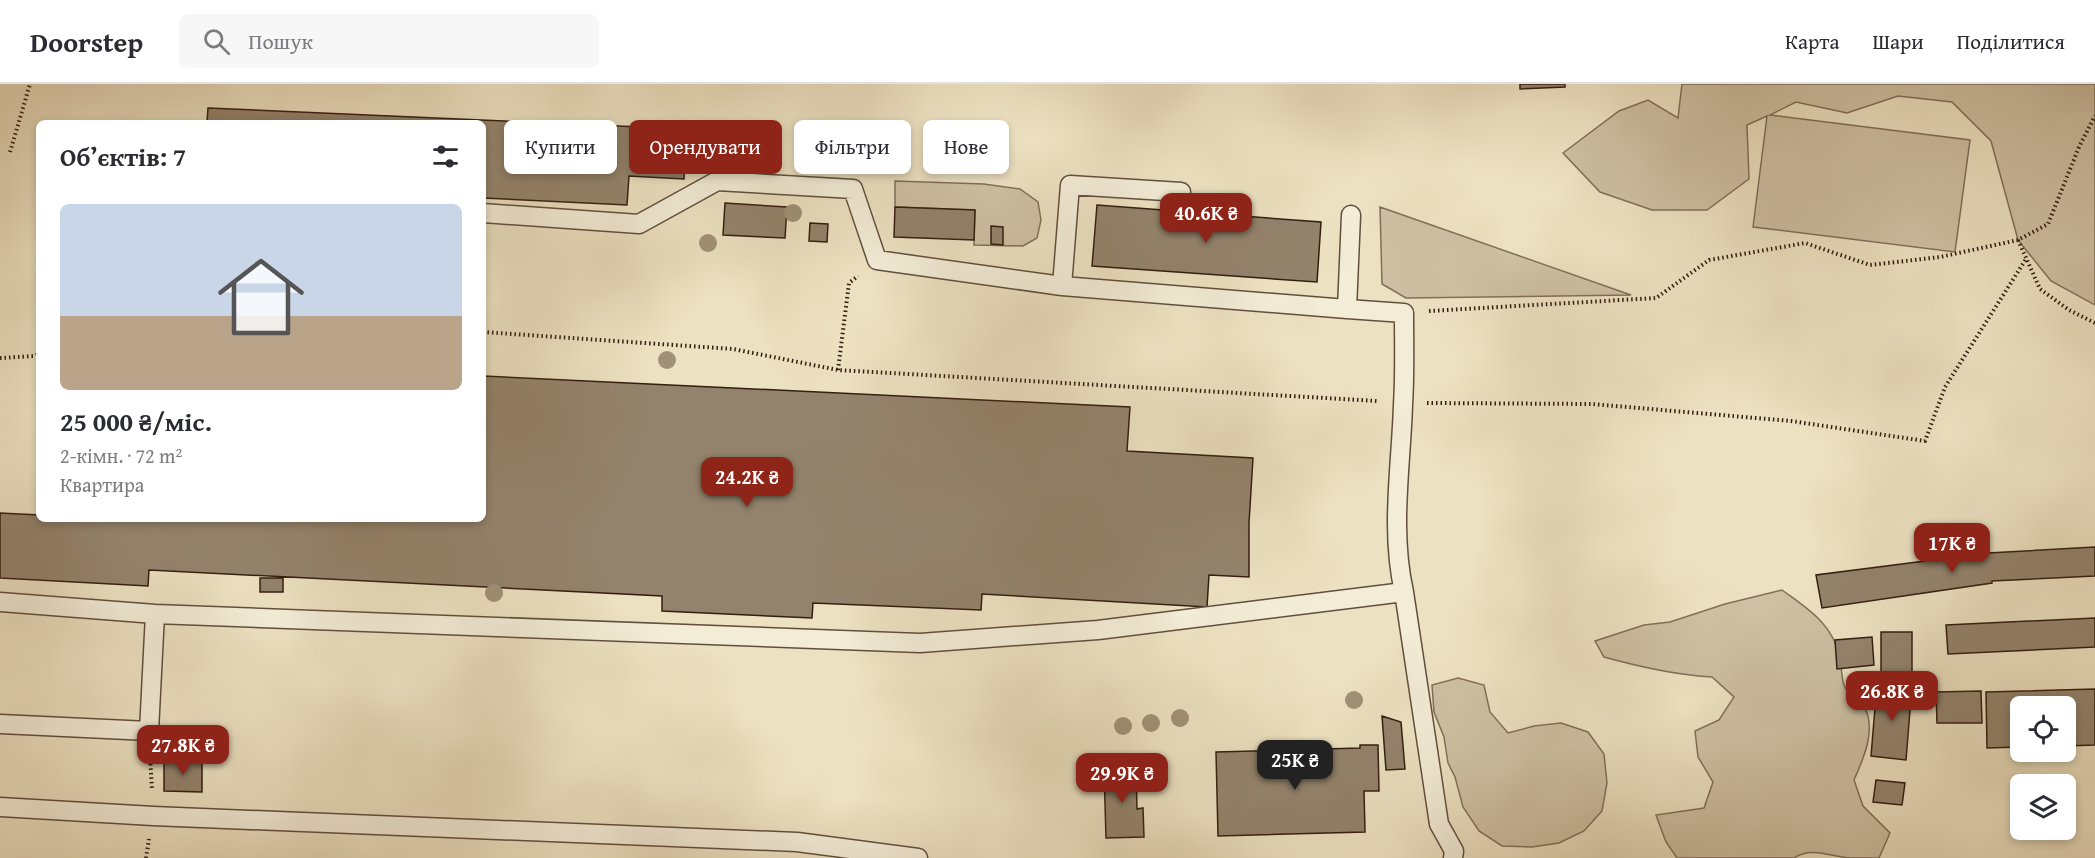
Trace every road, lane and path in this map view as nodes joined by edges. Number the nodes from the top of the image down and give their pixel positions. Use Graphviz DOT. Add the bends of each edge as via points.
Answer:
graph roads {
  1 [pos="30,84"];
  2 [pos="2095,116"];
  3 [pos="10,152"];
  4 [pos="865,174"];
  5 [pos="853,189"];
  6 [pos="1181,192"];
  7 [pos="486,213"];
  8 [pos="1351,216"];
  9 [pos="2018,240"];
  10 [pos="2026,259"];
  11 [pos="877,260"];
  12 [pos="1062,286"];
  13 [pos="1347,309"];
  14 [pos="1404,313"];
  15 [pos="2095,323"];
  16 [pos="486,332"];
  17 [pos="36,355"];
  18 [pos="0,358"];
  19 [pos="1925,441"];
  20 [pos="1404,592"];
  21 [pos="0,602"];
  22 [pos="155,614"];
  23 [pos="0,724"];
  24 [pos="149,731"];
  25 [pos="0,807"];
  26 [pos="153,816"];
  27 [pos="918,858"];
  28 [pos="1453,858"];
  1 -- 3 [label="path"];
  2 -- 9 [label="path" via="2048,224"];
  4 -- 5 [label="path"];
  5 -- 7 [label="lane" via="717,181 639,224"];
  5 -- 11 [label="lane"];
  6 -- 12 [label="lane" via="1070,185"];
  8 -- 13 [label="lane"];
  9 -- 10 [label="path"];
  9 -- 14 [label="path" via="1940,257 1870,265 1805,243 1709,260 1656,298"];
  10 -- 15 [label="path" via="2040,289"];
  10 -- 19 [label="path" via="1945,387"];
  11 -- 12 [label="lane"];
  11 -- 16 [label="path" via="849,283 838,370 733,349"];
  12 -- 13 [label="lane"];
  13 -- 14 [label="lane"];
  14 -- 20 [label="lane" via="1404,403 1396,501 1398,567"];
  17 -- 18 [label="path"];
  20 -- 22 [label="lane" via="1098,630 920,643"];
  20 -- 28 [label="lane" via="1440,824 1454,851"];
  21 -- 22 [label="lane"];
  22 -- 24 [label="lane"];
  23 -- 24 [label="lane"];
  24 -- 26 [label="path"];
  25 -- 26 [label="lane"];
  26 -- 27 [label="lane" via="797,842"];
}
